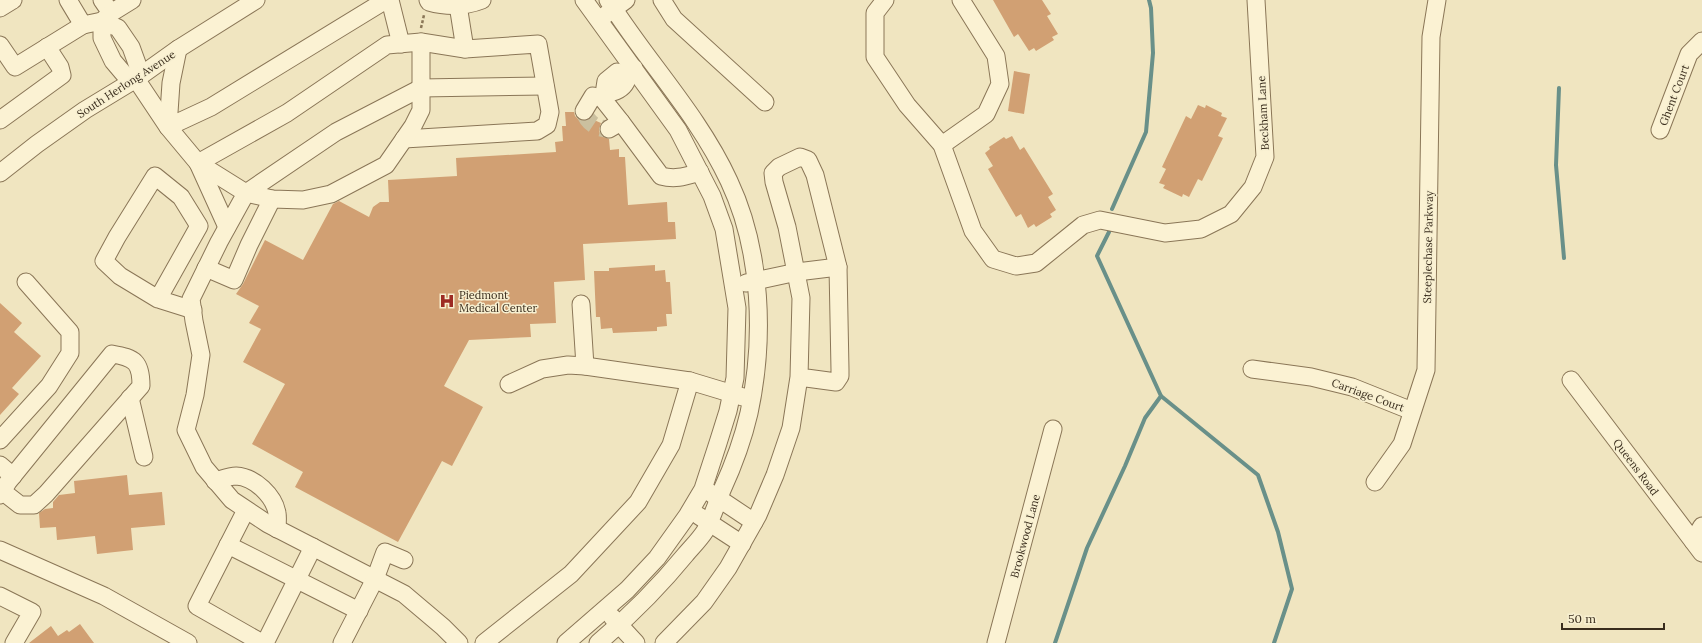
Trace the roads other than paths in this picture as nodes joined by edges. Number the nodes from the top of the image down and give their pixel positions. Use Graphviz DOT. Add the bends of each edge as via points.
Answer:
graph roads {
  1 [pos="13,0"];
  2 [pos="68,0"];
  3 [pos="132,0"];
  4 [pos="256,0"];
  5 [pos="386,0"];
  6 [pos="390,0"];
  7 [pos="481,0"];
  8 [pos="584,0"];
  9 [pos="662,0"];
  10 [pos="885,0"];
  11 [pos="961,0"];
  12 [pos="1256,0"];
  13 [pos="1437,0"];
  14 [pos="428,1"];
  15 [pos="616,3"];
  16 [pos="458,5"];
  17 [pos="0,8"];
  18 [pos="105,11"];
  19 [pos="597,20"];
  20 [pos="83,25"];
  21 [pos="1702,41"];
  22 [pos="421,42"];
  23 [pos="400,44"];
  24 [pos="0,45"];
  25 [pos="47,47"];
  26 [pos="178,49"];
  27 [pos="465,50"];
  28 [pos="630,71"];
  29 [pos="136,79"];
  30 [pos="545,86"];
  31 [pos="421,88"];
  32 [pos="603,96"];
  33 [pos="765,102"];
  34 [pos="584,111"];
  35 [pos="0,120"];
  36 [pos="168,127"];
  37 [pos="1660,130"];
  38 [pos="404,139"];
  39 [pos="942,145"];
  40 [pos="198,163"];
  41 [pos="700,172"];
  42 [pos="0,173"];
  43 [pos="246,193"];
  44 [pos="272,199"];
  45 [pos="227,227"];
  46 [pos="838,267"];
  47 [pos="206,268"];
  48 [pos="797,272"];
  49 [pos="756,280"];
  50 [pos="26,282"];
  51 [pos="734,287"];
  52 [pos="158,299"];
  53 [pos="581,304"];
  54 [pos="193,310"];
  55 [pos="585,366"];
  56 [pos="1252,370"];
  57 [pos="799,377"];
  58 [pos="1571,380"];
  59 [pos="690,381"];
  60 [pos="509,384"];
  61 [pos="732,393"];
  62 [pos="130,398"];
  63 [pos="750,400"];
  64 [pos="1412,411"];
  65 [pos="1053,429"];
  66 [pos="0,440"];
  67 [pos="144,457"];
  68 [pos="0,465"];
  69 [pos="13,476"];
  70 [pos="215,481"];
  71 [pos="1375,482"];
  72 [pos="702,489"];
  73 [pos="1,493"];
  74 [pos="719,498"];
  75 [pos="246,510"];
  76 [pos="690,511"];
  77 [pos="708,522"];
  78 [pos="754,522"];
  79 [pos="1702,526"];
  80 [pos="277,529"];
  81 [pos="742,544"];
  82 [pos="228,545"];
  83 [pos="1698,547"];
  84 [pos="313,548"];
  85 [pos="0,550"];
  86 [pos="404,560"];
  87 [pos="375,579"];
  88 [pos="297,580"];
  89 [pos="0,596"];
  90 [pos="605,610"];
  91 [pos="359,611"];
  92 [pos="620,624"];
  93 [pos="14,643"];
  94 [pos="188,643"];
  95 [pos="264,643"];
  96 [pos="342,643"];
  97 [pos="459,643"];
  98 [pos="484,643"];
  99 [pos="566,643"];
  100 [pos="598,643"];
  101 [pos="636,643"];
  102 [pos="664,643"];
  103 [pos="996,643"];
  1 -- 17 [label="street"];
  2 -- 20 [label="street"];
  3 -- 18 [label="street"];
  4 -- 26 [label="street, South Herlong Avenue"];
  5 -- 36 [label="street" via="238,92"];
  6 -- 23 [label="street"];
  7 -- 16 [label="street"];
  8 -- 19 [label="street"];
  9 -- 33 [label="street" via="674,19"];
  10 -- 39 [label="street, Beckham Lane" via="875,13 875,57 907,105"];
  11 -- 39 [label="street" via="996,56 1000,84 986,114"];
  12 -- 39 [label="street, Beckham Lane" via="1265,157 1253,187 1231,214 1201,229 1165,233 1100,220 1083,225 1036,263 1016,266 993,259 973,231"];
  13 -- 64 [label="street, Steeplechase Parkway" via="1431,37 1426,370"];
  14 -- 16 [label="street" via="446,6"];
  15 -- 19 [label="street"];
  15 -- 49 [label="street" via="685,105 730,182 751,249"];
  16 -- 27 [label="street"];
  18 -- 20 [label="street"];
  18 -- 29 [label="street" via="131,47 139,69"];
  18 -- 29 [label="street" via="102,38 113,62 124,74"];
  19 -- 28 [label="street"];
  20 -- 25 [label="street"];
  21 -- 37 [label="street, Ghent Court" via="1689,54"];
  22 -- 23 [label="street"];
  22 -- 27 [label="street"];
  22 -- 31 [label="street"];
  23 -- 40 [label="street" via="387,45 287,113"];
  24 -- 25 [label="street" via="15,67"];
  25 -- 35 [label="street" via="62,75"];
  26 -- 29 [label="street, South Herlong Avenue"];
  26 -- 36 [label="street" via="171,83"];
  27 -- 30 [label="street" via="538,44"];
  28 -- 32 [label="street" via="625,82 615,92"];
  28 -- 41 [label="street" via="678,130"];
  29 -- 36 [label="street"];
  29 -- 42 [label="street, South Herlong Avenue" via="79,114"];
  30 -- 31 [label="street"];
  30 -- 38 [label="street" via="550,112 547,125 538,131"];
  31 -- 38 [label="street" via="421,110"];
  31 -- 43 [label="street" via="336,132"];
  32 -- 34 [label="street" via="593,96"];
  32 -- 41 [label="street" via="615,125 662,176 680,178"];
  36 -- 40 [label="street"];
  38 -- 44 [label="street" via="386,165 331,194 303,200"];
  40 -- 43 [label="street"];
  40 -- 45 [label="street"];
  41 -- 51 [label="street" via="724,229"];
  43 -- 44 [label="street"];
  43 -- 45 [label="street"];
  44 -- 47 [label="street" via="234,280"];
  45 -- 47 [label="street"];
  46 -- 48 [label="street"];
  46 -- 48 [label="street" via="815,174 808,160 800,157 779,167 773,173"];
  46 -- 57 [label="street" via="840,376 836,382"];
  47 -- 54 [label="street" via="191,299"];
  48 -- 49 [label="street"];
  48 -- 57 [label="street" via="801,298"];
  49 -- 51 [label="street"];
  49 -- 63 [label="street" via="758,357"];
  50 -- 66 [label="street" via="70,332 70,353 49,386"];
  51 -- 61 [label="street" via="737,308 735,378"];
  52 -- 52 [label="street" via="120,276 104,261 154,176 181,197 199,226"];
  52 -- 54 [label="street"];
  53 -- 55 [label="street"];
  54 -- 70 [label="street" via="201,355 186,430 204,467"];
  55 -- 59 [label="street"];
  55 -- 60 [label="street" via="542,369"];
  56 -- 64 [label="street, Carriage Court" via="1311,377 1345,385"];
  57 -- 78 [label="street" via="791,428 775,475"];
  58 -- 83 [label="street, Queens Road"];
  59 -- 61 [label="street"];
  59 -- 98 [label="street" via="671,445 638,502 571,574"];
  61 -- 63 [label="street"];
  61 -- 72 [label="street"];
  62 -- 67 [label="street"];
  62 -- 69 [label="street" via="141,386 141,371 130,357 112,354"];
  62 -- 73 [label="street" via="34,505 20,505"];
  63 -- 74 [label="street" via="741,440"];
  64 -- 71 [label="street, Steeplechase Parkway" via="1402,444"];
  65 -- 103 [label="street, Brookwood Lane"];
  68 -- 69 [label="street"];
  69 -- 73 [label="street"];
  70 -- 75 [label="street" via="232,500"];
  70 -- 80 [label="street" via="236,476 253,481 265,490 273,501 277,514"];
  72 -- 74 [label="street"];
  72 -- 76 [label="street"];
  74 -- 77 [label="street"];
  74 -- 78 [label="street"];
  75 -- 80 [label="street"];
  75 -- 82 [label="street"];
  76 -- 77 [label="street"];
  76 -- 90 [label="street" via="657,558"];
  77 -- 81 [label="street"];
  77 -- 92 [label="street" via="704,532 664,580"];
  78 -- 81 [label="street"];
  79 -- 83 [label="street"];
  80 -- 84 [label="street"];
  81 -- 102 [label="street" via="704,602"];
  82 -- 88 [label="street"];
  82 -- 95 [label="street" via="197,606"];
  84 -- 87 [label="street"];
  84 -- 88 [label="street"];
  85 -- 94 [label="street" via="104,596"];
  86 -- 87 [label="street" via="385,552"];
  87 -- 91 [label="street"];
  87 -- 97 [label="street" via="404,594"];
  88 -- 91 [label="street"];
  88 -- 95 [label="street"];
  89 -- 93 [label="street" via="32,612"];
  90 -- 92 [label="street"];
  90 -- 99 [label="street"];
  91 -- 96 [label="street"];
  92 -- 100 [label="street"];
  92 -- 101 [label="street"];
}
